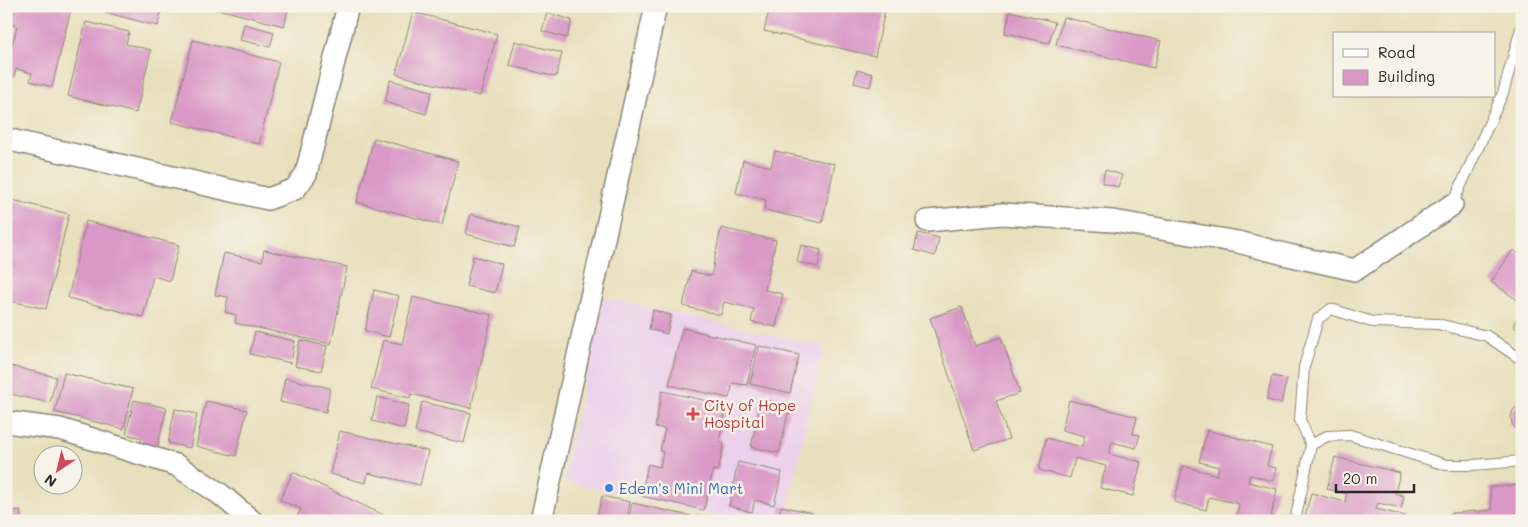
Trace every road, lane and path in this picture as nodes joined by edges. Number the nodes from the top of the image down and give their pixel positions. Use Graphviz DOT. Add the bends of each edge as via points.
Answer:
graph roads {
  1 [pos="348,6"];
  2 [pos="656,6"];
  3 [pos="1522,26"];
  4 [pos="6,139"];
  5 [pos="1452,205"];
  6 [pos="927,221"];
  7 [pos="1522,360"];
  8 [pos="6,422"];
  9 [pos="1311,444"];
  10 [pos="1522,461"];
  11 [pos="252,521"];
  12 [pos="541,521"];
  13 [pos="1295,521"];
  1 -- 4 [label="street" via="306,174 294,188 268,199"];
  2 -- 12 [label="street"];
  3 -- 5 [label="lane" via="1503,93"];
  5 -- 6 [label="street" via="1355,270 1238,242 1112,221 1002,214"];
  7 -- 9 [label="lane" via="1487,336 1438,324 1372,322 1331,309 1318,318 1304,366 1300,420"];
  8 -- 11 [label="street" via="60,429 176,466 220,494"];
  9 -- 10 [label="lane" via="1327,436 1350,436 1446,465"];
  9 -- 13 [label="lane"];
}
